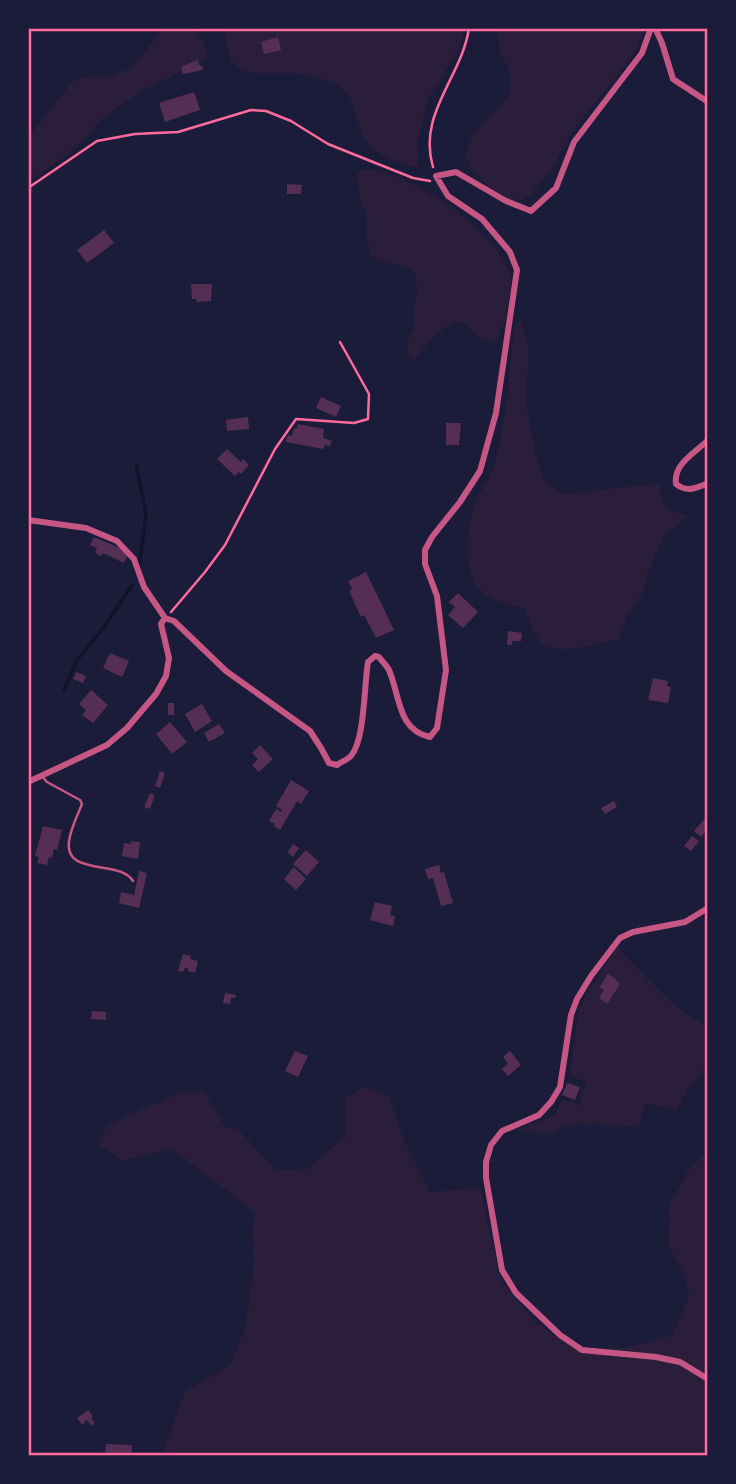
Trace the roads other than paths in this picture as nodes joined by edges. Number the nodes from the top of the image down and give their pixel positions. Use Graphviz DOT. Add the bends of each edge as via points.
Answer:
graph roads {
  1 [pos="653,28"];
  2 [pos="708,102"];
  3 [pos="708,440"];
  4 [pos="708,483"];
  5 [pos="28,520"];
  6 [pos="165,618"];
  7 [pos="42,776"];
  8 [pos="28,782"];
  9 [pos="133,881"];
  10 [pos="708,908"];
  11 [pos="708,1379"];
  1 -- 2 [label="street" via="673,79"];
  1 -- 6 [label="street" via="642,52 574,142 556,188 531,211 456,172 438,179 447,196 482,219 510,252 517,270 496,413 480,471 425,550 425,564 437,596 446,670 437,728 430,737 412,729 389,670 375,656 368,662 364,681 358,744 344,761 329,763 310,731 226,671 174,621"];
  3 -- 4 [label="street" via="675,477 681,488"];
  5 -- 6 [label="street" via="86,528 117,541 134,559 144,587"];
  6 -- 7 [label="street" via="160,624 169,658 156,694 107,745"];
  7 -- 8 [label="street"];
  7 -- 9 [label="lane" via="82,804 68,844 76,861"];
  10 -- 11 [label="street" via="685,922 620,938 577,999 560,1087 539,1115 502,1131 491,1145 486,1178 502,1270 516,1293 560,1335 582,1350 680,1362"];
}
